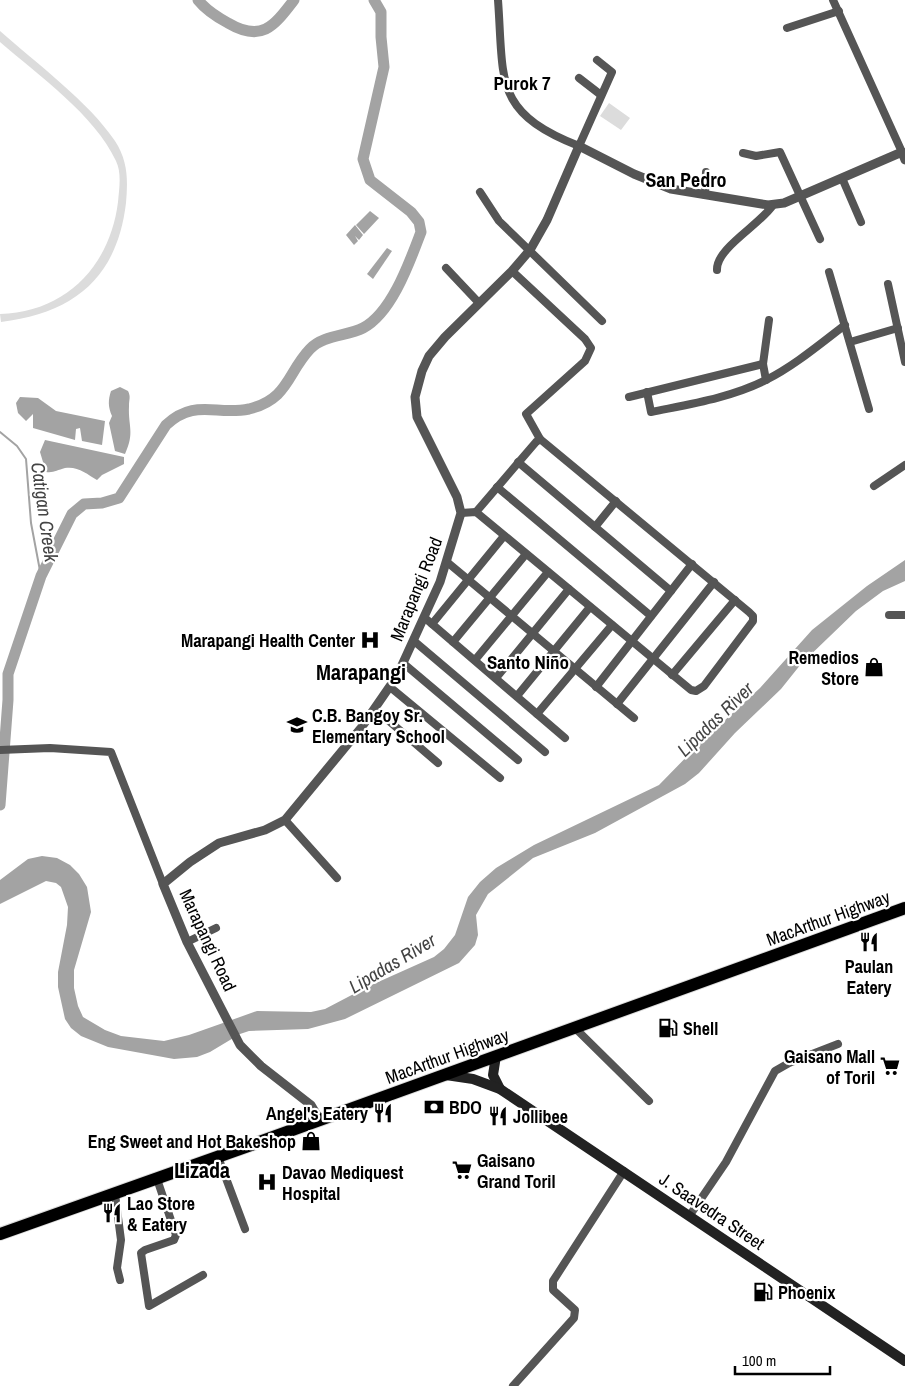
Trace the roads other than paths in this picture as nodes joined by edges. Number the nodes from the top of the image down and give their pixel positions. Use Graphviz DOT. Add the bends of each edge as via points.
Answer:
graph roads {
  1 [pos="498,0"];
  2 [pos="833,0"];
  3 [pos="838,11"];
  4 [pos="787,28"];
  5 [pos="597,60"];
  6 [pos="579,78"];
  7 [pos="602,95"];
  8 [pos="579,146"];
  9 [pos="743,153"];
  10 [pos="903,156"];
  11 [pos="706,172"];
  12 [pos="842,178"];
  13 [pos="480,192"];
  14 [pos="705,195"];
  15 [pos="800,196"];
  16 [pos="773,205"];
  17 [pos="861,222"];
  18 [pos="820,239"];
  19 [pos="530,250"];
  20 [pos="446,268"];
  21 [pos="717,270"];
  22 [pos="512,271"];
  23 [pos="829,272"];
  24 [pos="888,284"];
  25 [pos="479,303"];
  26 [pos="770,320"];
  27 [pos="602,321"];
  28 [pos="845,325"];
  29 [pos="898,328"];
  30 [pos="850,342"];
  31 [pos="905,359"];
  32 [pos="763,364"];
  33 [pos="766,380"];
  34 [pos="647,392"];
  35 [pos="629,397"];
  36 [pos="869,409"];
  37 [pos="540,439"];
  38 [pos="518,462"];
  39 [pos="905,464"];
  40 [pos="874,486"];
  41 [pos="497,487"];
  42 [pos="616,501"];
  43 [pos="476,512"];
  44 [pos="461,513"];
  45 [pos="595,527"];
  46 [pos="504,536"];
  47 [pos="526,554"];
  48 [pos="447,562"];
  49 [pos="692,564"];
  50 [pos="548,572"];
  51 [pos="468,580"];
  52 [pos="714,582"];
  53 [pos="569,589"];
  54 [pos="671,591"];
  55 [pos="489,598"];
  56 [pos="735,600"];
  57 [pos="590,607"];
  58 [pos="889,615"];
  59 [pos="905,615"];
  60 [pos="511,616"];
  61 [pos="651,616"];
  62 [pos="428,621"];
  63 [pos="612,625"];
  64 [pos="532,634"];
  65 [pos="414,641"];
  66 [pos="631,641"];
  67 [pos="453,642"];
  68 [pos="553,652"];
  69 [pos="652,658"];
  70 [pos="475,660"];
  71 [pos="403,663"];
  72 [pos="575,669"];
  73 [pos="672,675"];
  74 [pos="496,678"];
  75 [pos="596,687"];
  76 [pos="390,688"];
  77 [pos="517,696"];
  78 [pos="617,704"];
  79 [pos="375,709"];
  80 [pos="537,714"];
  81 [pos="634,718"];
  82 [pos="565,738"];
  83 [pos="0,750"];
  84 [pos="545,752"];
  85 [pos="518,760"];
  86 [pos="438,762"];
  87 [pos="500,778"];
  88 [pos="285,820"];
  89 [pos="337,878"];
  90 [pos="163,884"];
  91 [pos="905,908"];
  92 [pos="216,928"];
  93 [pos="187,942"];
  94 [pos="575,1028"];
  95 [pos="838,1044"];
  96 [pos="496,1056"];
  97 [pos="444,1075"];
  98 [pos="500,1089"];
  99 [pos="649,1101"];
  100 [pos="320,1120"];
  101 [pos="218,1157"];
  102 [pos="624,1171"];
  103 [pos="157,1179"];
  104 [pos="114,1194"];
  105 [pos="690,1215"];
  106 [pos="245,1229"];
  107 [pos="0,1234"];
  108 [pos="203,1275"];
  109 [pos="120,1280"];
  110 [pos="905,1361"];
  111 [pos="513,1386"];
  1 -- 8 [label="street" via="503,71 510,96 536,126"];
  2 -- 3 [label="street"];
  3 -- 4 [label="street"];
  3 -- 10 [label="street"];
  5 -- 7 [label="street" via="612,72"];
  6 -- 7 [label="street"];
  7 -- 8 [label="street"];
  8 -- 14 [label="street" via="660,185"];
  8 -- 19 [label="street" via="547,220"];
  9 -- 15 [label="street" via="756,156 780,152"];
  10 -- 12 [label="street"];
  11 -- 14 [label="street"];
  12 -- 15 [label="street"];
  12 -- 17 [label="street"];
  13 -- 19 [label="street" via="492,213"];
  14 -- 16 [label="street"];
  15 -- 16 [label="street"];
  15 -- 18 [label="street"];
  16 -- 21 [label="street" via="720,257"];
  19 -- 22 [label="street"];
  19 -- 27 [label="street"];
  20 -- 25 [label="street"];
  22 -- 25 [label="street"];
  22 -- 37 [label="street" via="591,348 585,361 526,414"];
  23 -- 28 [label="street"];
  24 -- 29 [label="street"];
  25 -- 44 [label="street" via="430,356 415,397 417,417 457,497"];
  26 -- 32 [label="street"];
  28 -- 30 [label="street"];
  28 -- 33 [label="street"];
  29 -- 30 [label="street"];
  29 -- 31 [label="street"];
  30 -- 36 [label="street"];
  32 -- 33 [label="street"];
  32 -- 34 [label="street"];
  33 -- 34 [label="street" via="715,399 651,412"];
  34 -- 35 [label="street"];
  37 -- 38 [label="street"];
  37 -- 42 [label="street"];
  38 -- 41 [label="street"];
  38 -- 45 [label="street"];
  39 -- 40 [label="street"];
  41 -- 43 [label="street"];
  41 -- 61 [label="street"];
  42 -- 45 [label="street"];
  42 -- 49 [label="street"];
  43 -- 44 [label="street"];
  43 -- 46 [label="street"];
  44 -- 48 [label="street, Marapangi Road"];
  45 -- 54 [label="street"];
  46 -- 47 [label="street"];
  46 -- 51 [label="street"];
  47 -- 50 [label="street"];
  47 -- 55 [label="street"];
  48 -- 51 [label="street"];
  48 -- 62 [label="street, Marapangi Road"];
  49 -- 52 [label="street"];
  49 -- 54 [label="street"];
  50 -- 53 [label="street"];
  50 -- 60 [label="street"];
  51 -- 55 [label="street"];
  51 -- 62 [label="street"];
  52 -- 56 [label="street"];
  52 -- 69 [label="street"];
  53 -- 57 [label="street"];
  53 -- 64 [label="street"];
  54 -- 61 [label="street"];
  55 -- 60 [label="street"];
  55 -- 67 [label="street"];
  56 -- 73 [label="street"];
  56 -- 73 [label="street" via="754,619 704,686 692,690"];
  57 -- 63 [label="street"];
  57 -- 68 [label="street"];
  58 -- 59 [label="street"];
  60 -- 64 [label="street"];
  60 -- 70 [label="street"];
  61 -- 66 [label="street"];
  62 -- 65 [label="street, Marapangi Road"];
  62 -- 67 [label="street"];
  63 -- 66 [label="street"];
  63 -- 72 [label="street"];
  64 -- 68 [label="street"];
  64 -- 74 [label="street"];
  65 -- 71 [label="street, Marapangi Road"];
  65 -- 84 [label="street"];
  66 -- 69 [label="street"];
  66 -- 75 [label="street"];
  67 -- 70 [label="street"];
  68 -- 72 [label="street"];
  68 -- 77 [label="street"];
  69 -- 73 [label="street"];
  69 -- 78 [label="street"];
  70 -- 74 [label="street"];
  71 -- 76 [label="street, Marapangi Road"];
  71 -- 85 [label="street"];
  72 -- 75 [label="street"];
  72 -- 80 [label="street"];
  74 -- 77 [label="street"];
  75 -- 78 [label="street"];
  76 -- 79 [label="street, Marapangi Road"];
  76 -- 87 [label="street"];
  77 -- 80 [label="street"];
  78 -- 81 [label="street"];
  79 -- 86 [label="street"];
  79 -- 88 [label="street, Marapangi Road"];
  80 -- 82 [label="street"];
  83 -- 90 [label="street" via="111,752"];
  88 -- 89 [label="street"];
  88 -- 90 [label="street, Marapangi Road" via="265,830 219,844"];
  90 -- 93 [label="street, Marapangi Road"];
  91 -- 94 [label="highway, MacArthur Highway"];
  92 -- 93 [label="street"];
  93 -- 100 [label="street, Marapangi Road" via="236,1038 256,1062 311,1105"];
  94 -- 96 [label="highway, MacArthur Highway"];
  94 -- 99 [label="street"];
  95 -- 105 [label="street" via="775,1071 726,1162"];
  96 -- 97 [label="highway, MacArthur Highway"];
  96 -- 98 [label="main road" via="493,1075"];
  97 -- 98 [label="main road, J. Saavedra Street" via="473,1079"];
  97 -- 100 [label="highway, MacArthur Highway"];
  98 -- 102 [label="main road, J. Saavedra Street"];
  100 -- 101 [label="highway, MacArthur Highway"];
  101 -- 103 [label="highway, MacArthur Highway"];
  101 -- 106 [label="street"];
  102 -- 105 [label="main road, J. Saavedra Street"];
  102 -- 111 [label="street" via="553,1281 553,1290 575,1310 574,1318"];
  103 -- 104 [label="highway, MacArthur Highway"];
  103 -- 108 [label="street" via="176,1235 174,1240 142,1252 149,1306"];
  104 -- 107 [label="highway, MacArthur Highway"];
  104 -- 109 [label="street" via="121,1240 117,1268"];
  105 -- 110 [label="main road, J. Saavedra Street"];
}
